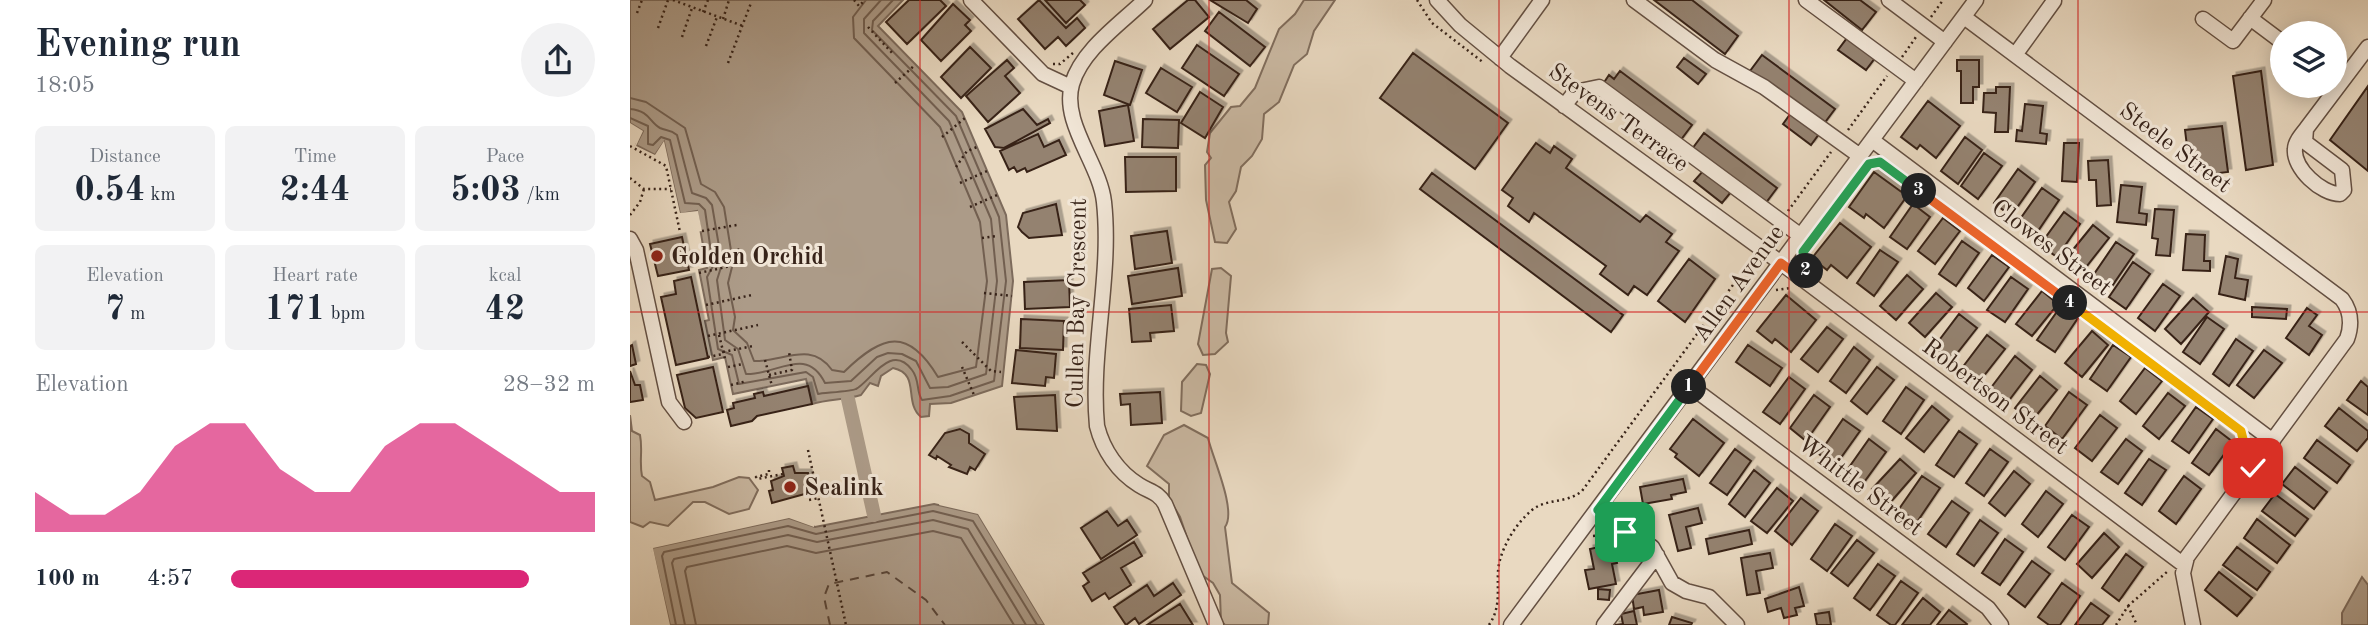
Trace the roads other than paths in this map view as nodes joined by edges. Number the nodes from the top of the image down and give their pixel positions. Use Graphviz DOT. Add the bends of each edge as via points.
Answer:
graph roads {
  1 [pos="971,0"];
  2 [pos="1145,0"];
  3 [pos="1437,0"];
  4 [pos="1542,0"];
  5 [pos="1634,0"];
  6 [pos="1806,0"];
  7 [pos="1889,0"];
  8 [pos="1976,0"];
  9 [pos="2264,0"];
  10 [pos="2054,1"];
  11 [pos="1964,17"];
  12 [pos="2250,18"];
  13 [pos="2203,19"];
  14 [pos="2270,33"];
  15 [pos="1945,43"];
  16 [pos="2368,47"];
  17 [pos="2015,55"];
  18 [pos="1500,58"];
  19 [pos="2347,71"];
  20 [pos="1916,81"];
  21 [pos="1071,87"];
  22 [pos="2327,98"];
  23 [pos="1564,106"];
  24 [pos="2306,129"];
  25 [pos="1872,141"];
  26 [pos="1860,156"];
  27 [pos="1801,236"];
  28 [pos="630,239"];
  29 [pos="1781,263"];
  30 [pos="1690,386"];
  31 [pos="684,422"];
  32 [pos="2273,441"];
  33 [pos="1598,510"];
  34 [pos="1657,555"];
  35 [pos="2184,568"];
  36 [pos="1735,624"];
  37 [pos="1216,625"];
  38 [pos="1511,625"];
  39 [pos="1604,625"];
  40 [pos="2001,625"];
  41 [pos="2193,625"];
  1 -- 21 [label="street" via="1043,74"];
  2 -- 21 [label="street" via="1091,51"];
  3 -- 18 [label="street, Stevens Terrace"];
  4 -- 18 [label="street"];
  5 -- 26 [label="street"];
  6 -- 20 [label="street"];
  7 -- 15 [label="street"];
  8 -- 11 [label="street, Allen Avenue"];
  9 -- 12 [label="street"];
  10 -- 17 [label="street"];
  11 -- 15 [label="street, Allen Avenue"];
  11 -- 17 [label="street, Steele Street"];
  12 -- 13 [label="street" via="2232,41"];
  12 -- 14 [label="street"];
  15 -- 20 [label="street, Allen Avenue"];
  16 -- 19 [label="street"];
  17 -- 32 [label="street, Steele Street" via="2342,299 2350,320 2347,339"];
  18 -- 23 [label="street, Stevens Terrace"];
  20 -- 25 [label="street, Allen Avenue"];
  21 -- 37 [label="street, Cullen Bay Crescent" via="1071,109 1104,202 1097,426 1113,461 1165,504"];
  22 -- 24 [label="street"];
  23 -- 27 [label="street" via="1575,92 1599,87"];
  23 -- 29 [label="street, Stevens Terrace"];
  24 -- 24 [label="street" via="2295,147 2297,162 2321,186 2340,194 2344,190 2342,170 2305,142"];
  25 -- 26 [label="street, Allen Avenue"];
  25 -- 32 [label="street, Clowes Street"];
  26 -- 27 [label="street, Allen Avenue"];
  27 -- 29 [label="street, Allen Avenue"];
  28 -- 31 [label="street" via="669,402"];
  29 -- 30 [label="street, Allen Avenue"];
  29 -- 35 [label="street, Robertson Street" via="1797,284"];
  30 -- 33 [label="street, Allen Avenue"];
  30 -- 40 [label="street, Whittle Street" via="1988,608"];
  32 -- 35 [label="street" via="2187,557"];
  33 -- 34 [label="street" via="1625,532 1644,540"];
  33 -- 38 [label="street, Allen Avenue"];
  34 -- 36 [label="street" via="1672,583 1709,597"];
  34 -- 39 [label="street"];
  35 -- 41 [label="street"];
}
